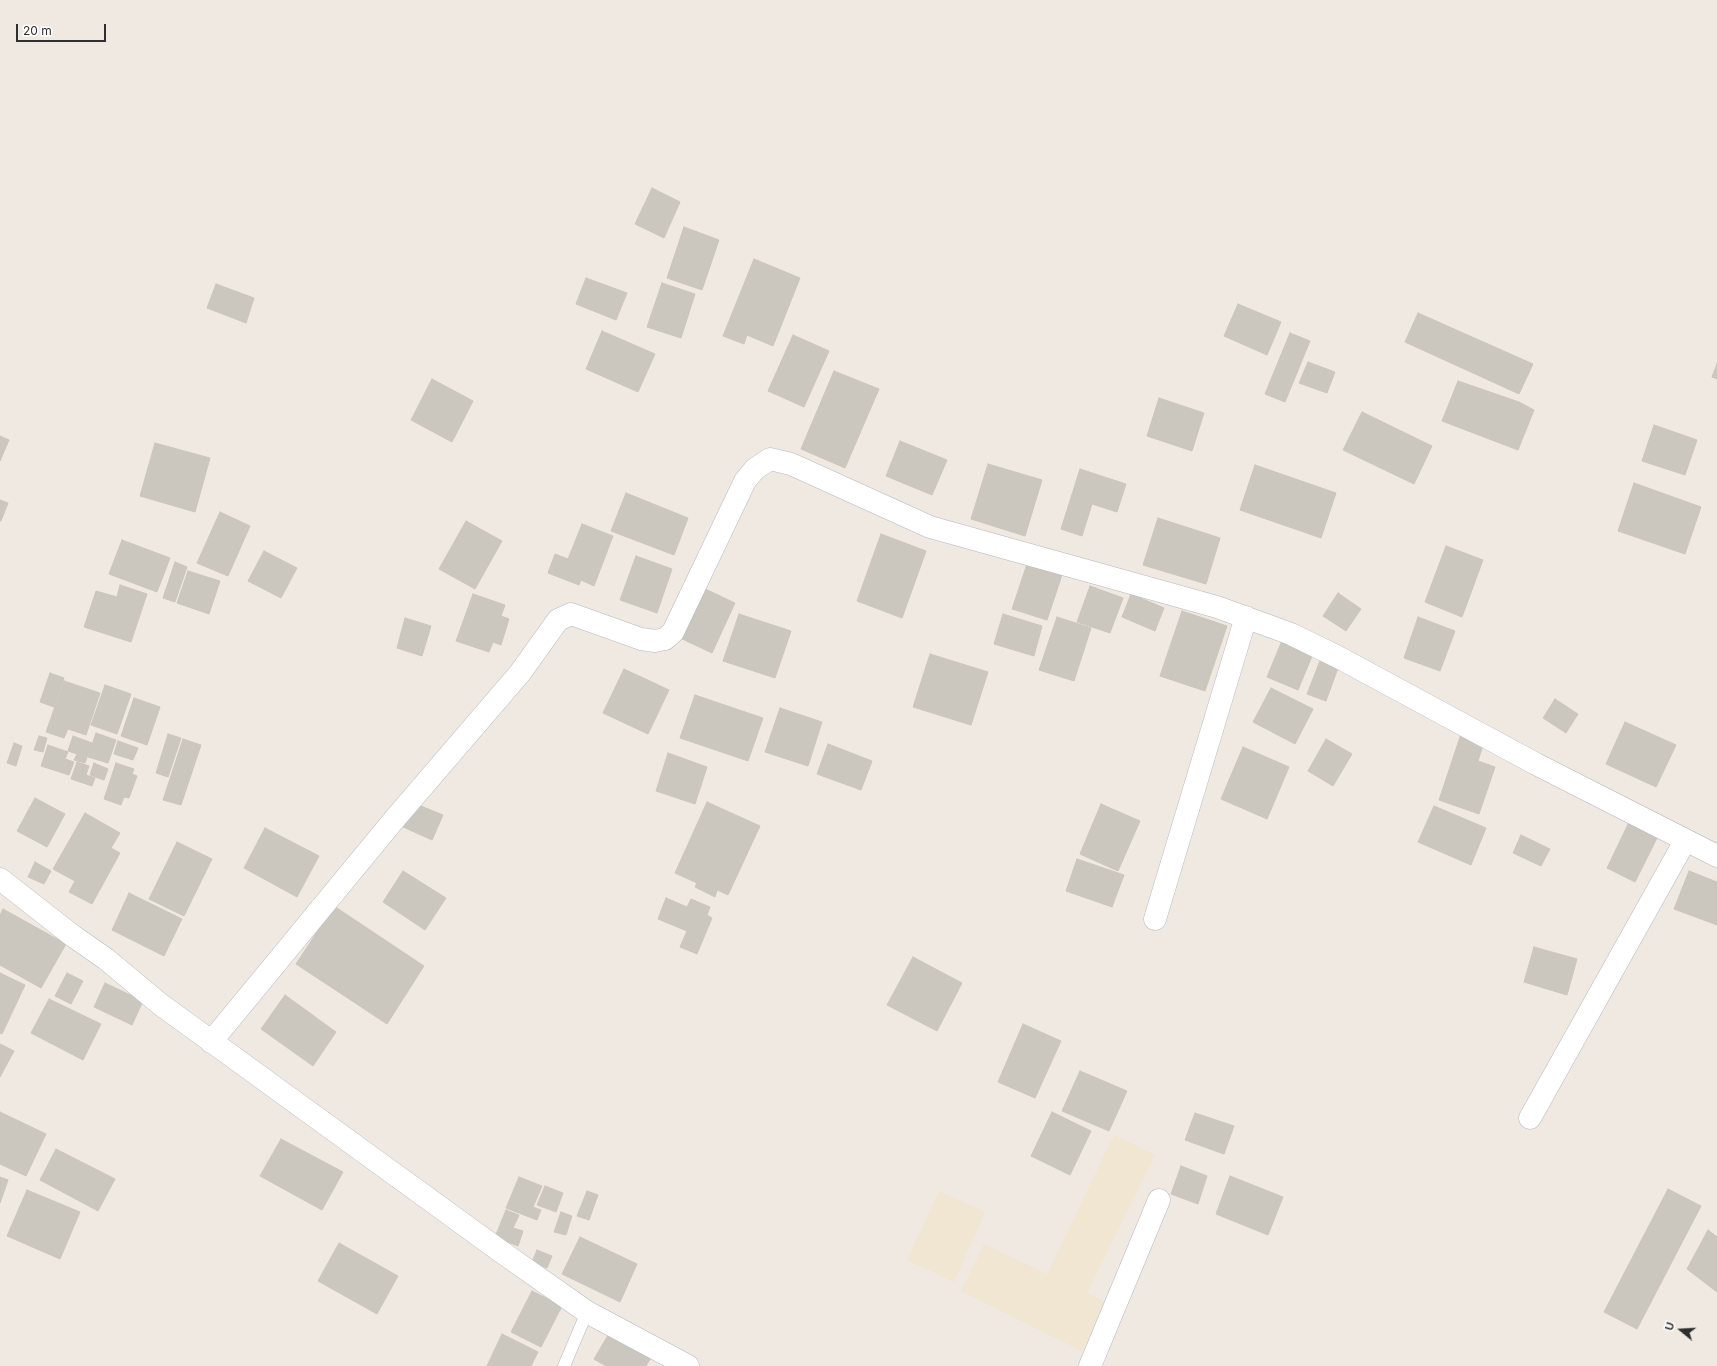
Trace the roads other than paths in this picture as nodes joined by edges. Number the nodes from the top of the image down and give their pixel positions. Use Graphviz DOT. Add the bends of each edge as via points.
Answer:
graph roads {
  1 [pos="1246,617"];
  2 [pos="1686,841"];
  3 [pos="1717,856"];
  4 [pos="0,878"];
  5 [pos="1155,919"];
  6 [pos="211,1042"];
  7 [pos="1530,1118"];
  8 [pos="1159,1200"];
  9 [pos="587,1312"];
  10 [pos="564,1366"];
  11 [pos="688,1366"];
  12 [pos="1090,1366"];
  1 -- 2 [label="street" via="1291,634 1338,657 1536,764"];
  1 -- 5 [label="street"];
  1 -- 6 [label="street" via="930,527 791,464 770,459 755,469 745,481 673,632 665,639 641,639 571,614 558,620 520,673 393,821"];
  2 -- 3 [label="street"];
  2 -- 7 [label="street"];
  4 -- 6 [label="street"];
  6 -- 9 [label="street"];
  8 -- 12 [label="street"];
  9 -- 10 [label="lane"];
  9 -- 11 [label="street"];
}
